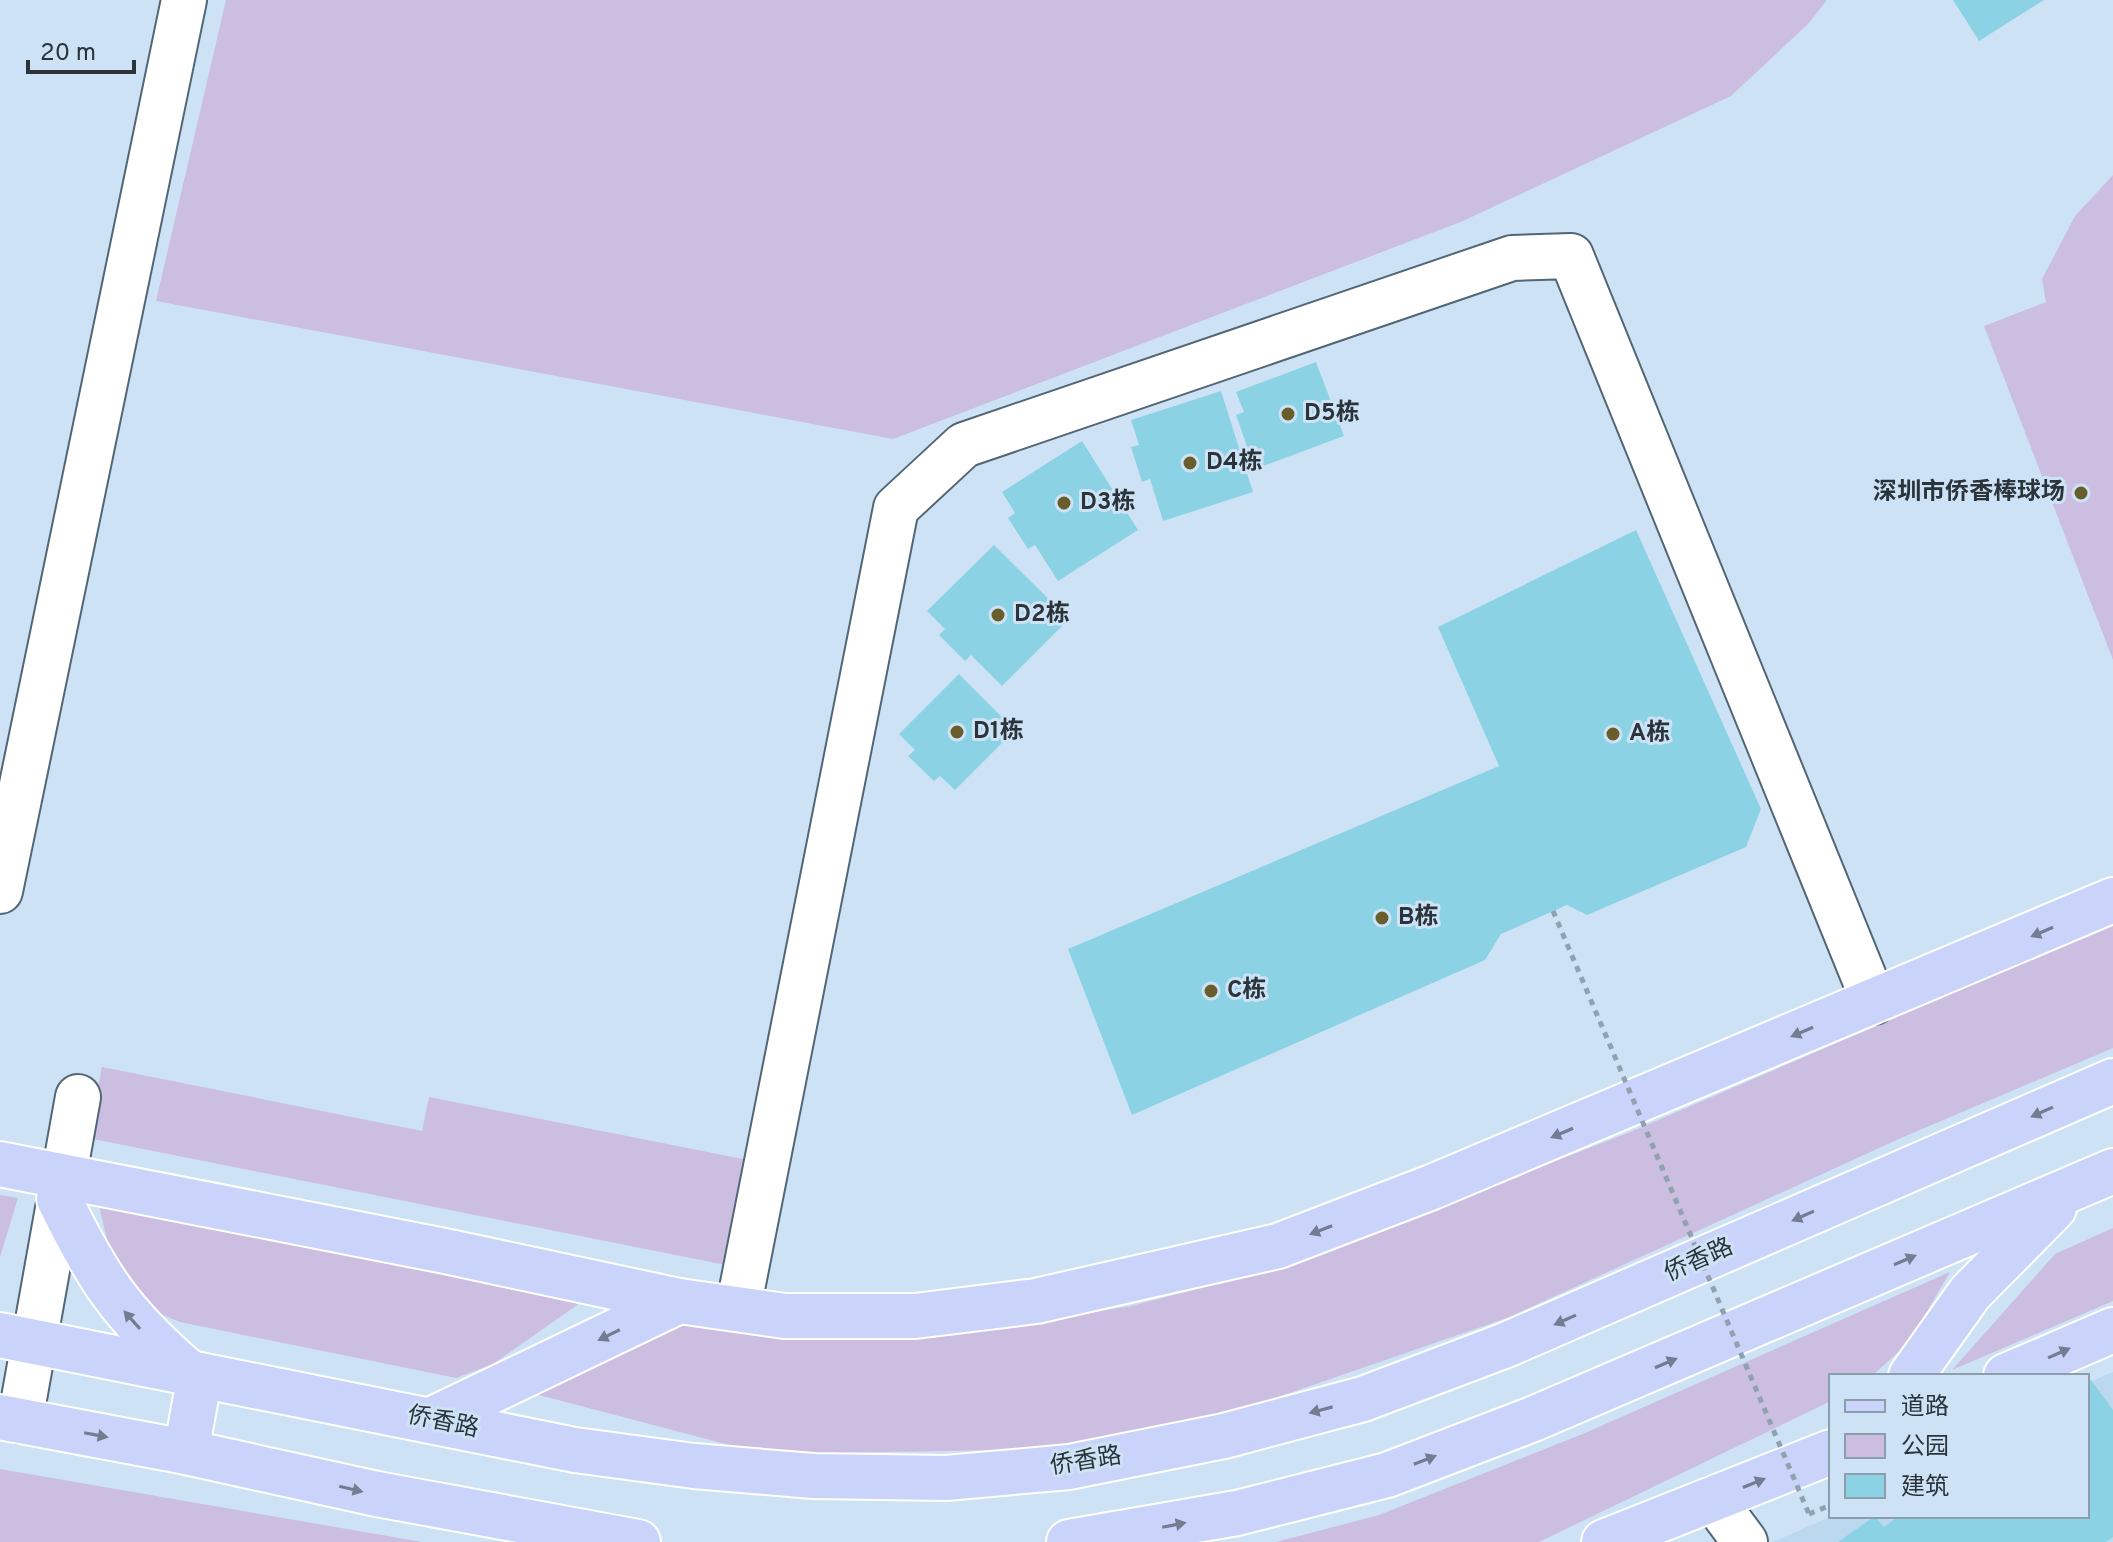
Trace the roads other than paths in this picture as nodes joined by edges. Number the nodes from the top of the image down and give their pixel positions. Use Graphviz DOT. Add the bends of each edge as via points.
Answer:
graph roads {
  1 [pos="184,0"];
  2 [pos="0,891"];
  3 [pos="2113,900"];
  4 [pos="1874,1002"];
  5 [pos="2113,1081"];
  6 [pos="78,1097"];
  7 [pos="0,1164"];
  8 [pos="2094,1179"];
  9 [pos="62,1187"];
  10 [pos="679,1301"];
  11 [pos="738,1309"];
  12 [pos="2113,1330"];
  13 [pos="17,1338"];
  14 [pos="194,1374"];
  15 [pos="1912,1374"];
  16 [pos="2011,1374"];
  17 [pos="10,1419"];
  18 [pos="431,1420"];
  19 [pos="186,1452"];
  20 [pos="1827,1452"];
  21 [pos="1713,1499"];
  22 [pos="638,1542"];
  23 [pos="1069,1542"];
  24 [pos="1604,1542"];
  25 [pos="1745,1542"];
  1 -- 2 [label="street"];
  3 -- 4 [label="main road, one-way"];
  4 -- 11 [label="main road, one-way" via="1278,1246 1036,1301 915,1316 785,1316"];
  4 -- 11 [label="street" via="1571,256 1512,258 964,445 896,508"];
  5 -- 18 [label="main road, 侨香路, one-way" via="1506,1345 1363,1399 1224,1436 1069,1467 946,1478 813,1476 575,1450"];
  6 -- 9 [label="street"];
  7 -- 9 [label="main road"];
  8 -- 15 [label="main road" via="1986,1275"];
  23 -- 8 [label="main road, one-way" via="1237,1513 1387,1475 1533,1419"];
  9 -- 10 [label="main road"];
  9 -- 13 [label="street"];
  14 -- 9 [label="main road, one-way" via="148,1338 115,1301 93,1267"];
  10 -- 11 [label="main road"];
  10 -- 18 [label="main road, one-way"];
  16 -- 12 [label="main road, one-way"];
  13 -- 14 [label="main road, 侨香路"];
  13 -- 17 [label="street"];
  14 -- 18 [label="main road, 侨香路"];
  14 -- 19 [label="main road"];
  17 -- 19 [label="main road, one-way"];
  19 -- 22 [label="main road, one-way"];
  21 -- 20 [label="main road, one-way"];
  21 -- 24 [label="main road"];
  21 -- 25 [label="street"];
}
